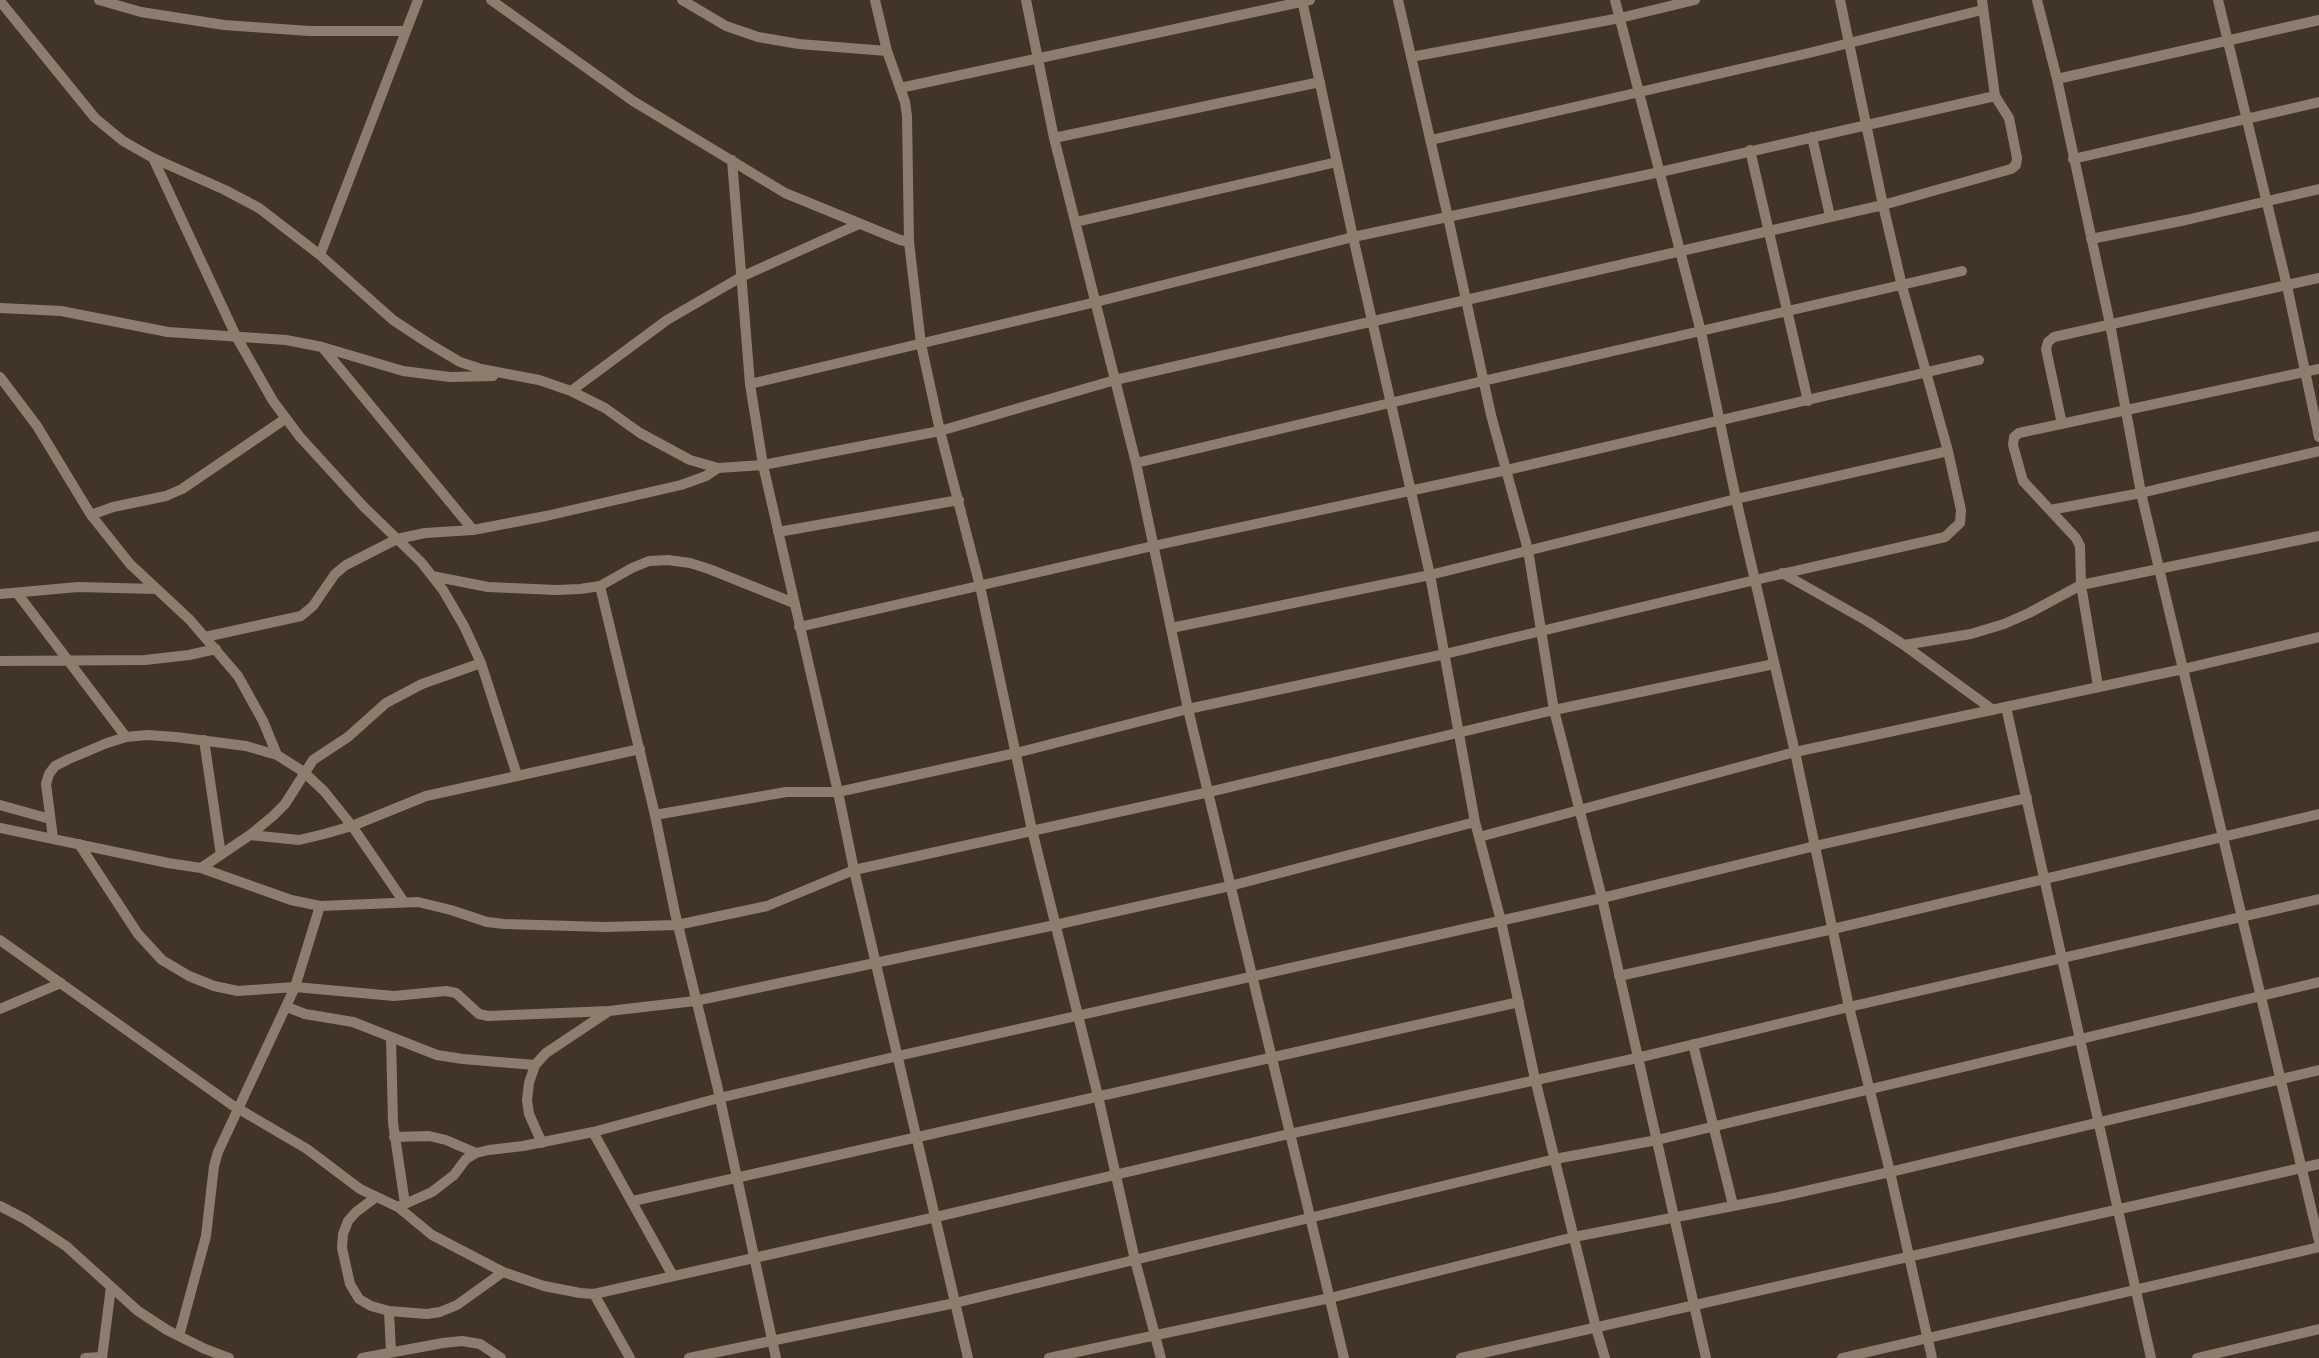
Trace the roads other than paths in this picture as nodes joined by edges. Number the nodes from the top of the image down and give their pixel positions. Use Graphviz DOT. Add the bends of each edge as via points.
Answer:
graph roads {
  1 [pos="99,0"];
  2 [pos="418,0"];
  3 [pos="491,0"];
  4 [pos="682,0"];
  5 [pos="875,0"];
  6 [pos="1026,0"];
  7 [pos="1398,0"];
  8 [pos="1615,0"];
  9 [pos="1694,0"];
  10 [pos="1840,0"];
  11 [pos="2037,0"];
  12 [pos="2218,0"];
  13 [pos="0,1"];
  14 [pos="1305,1"];
  15 [pos="1982,5"];
  16 [pos="1620,18"];
  17 [pos="2319,20"];
  18 [pos="406,31"];
  19 [pos="2227,41"];
  20 [pos="1850,43"];
  21 [pos="887,51"];
  22 [pos="1411,57"];
  23 [pos="1038,58"];
  24 [pos="2056,79"];
  25 [pos="1320,82"];
  26 [pos="900,88"];
  27 [pos="1640,93"];
  28 [pos="1995,96"];
  29 [pos="2319,102"];
  30 [pos="2246,119"];
  31 [pos="1865,124"];
  32 [pos="1812,137"];
  33 [pos="1054,138"];
  34 [pos="1431,140"];
  35 [pos="1750,150"];
  36 [pos="153,158"];
  37 [pos="2073,159"];
  38 [pos="732,160"];
  39 [pos="1336,162"];
  40 [pos="1660,172"];
  41 [pos="2319,189"];
  42 [pos="2266,202"];
  43 [pos="1882,205"];
  44 [pos="1830,216"];
  45 [pos="1448,217"];
  46 [pos="1076,222"];
  47 [pos="859,224"];
  48 [pos="1768,232"];
  49 [pos="1353,237"];
  50 [pos="2091,239"];
  51 [pos="909,242"];
  52 [pos="1680,252"];
  53 [pos="320,255"];
  54 [pos="1962,271"];
  55 [pos="741,277"];
  56 [pos="2319,278"];
  57 [pos="1902,286"];
  58 [pos="2286,286"];
  59 [pos="1466,299"];
  60 [pos="1096,302"];
  61 [pos="0,308"];
  62 [pos="1787,312"];
  63 [pos="1373,320"];
  64 [pos="2110,324"];
  65 [pos="1700,332"];
  66 [pos="236,336"];
  67 [pos="921,344"];
  68 [pos="322,347"];
  69 [pos="1979,360"];
  70 [pos="2319,369"];
  71 [pos="1926,373"];
  72 [pos="2304,373"];
  73 [pos="507,375"];
  74 [pos="0,377"];
  75 [pos="1115,380"];
  76 [pos="1483,381"];
  77 [pos="750,384"];
  78 [pos="571,391"];
  79 [pos="1808,401"];
  80 [pos="1392,403"];
  81 [pos="2127,410"];
  82 [pos="285,419"];
  83 [pos="1719,422"];
  84 [pos="2062,424"];
  85 [pos="940,431"];
  86 [pos="2319,437"];
  87 [pos="1948,451"];
  88 [pos="2319,452"];
  89 [pos="1136,463"];
  90 [pos="763,465"];
  91 [pos="718,468"];
  92 [pos="1507,470"];
  93 [pos="1411,491"];
  94 [pos="2141,493"];
  95 [pos="1736,499"];
  96 [pos="959,500"];
  97 [pos="2050,510"];
  98 [pos="91,515"];
  99 [pos="473,530"];
  100 [pos="778,532"];
  101 [pos="2319,536"];
  102 [pos="397,539"];
  103 [pos="1153,546"];
  104 [pos="1528,550"];
  105 [pos="2159,569"];
  106 [pos="1782,573"];
  107 [pos="1430,575"];
  108 [pos="432,576"];
  109 [pos="1754,580"];
  110 [pos="2081,585"];
  111 [pos="600,586"];
  112 [pos="980,586"];
  113 [pos="156,589"];
  114 [pos="17,593"];
  115 [pos="0,594"];
  116 [pos="794,603"];
  117 [pos="799,626"];
  118 [pos="1171,628"];
  119 [pos="1542,631"];
  120 [pos="205,637"];
  121 [pos="2319,637"];
  122 [pos="1904,645"];
  123 [pos="216,648"];
  124 [pos="1445,654"];
  125 [pos="68,660"];
  126 [pos="0,661"];
  127 [pos="481,663"];
  128 [pos="1774,664"];
  129 [pos="2183,669"];
  130 [pos="2098,686"];
  131 [pos="2006,707"];
  132 [pos="1188,709"];
  133 [pos="1554,710"];
  134 [pos="1993,710"];
  135 [pos="1459,734"];
  136 [pos="126,738"];
  137 [pos="204,740"];
  138 [pos="640,750"];
  139 [pos="1795,752"];
  140 [pos="1016,753"];
  141 [pos="277,755"];
  142 [pos="304,772"];
  143 [pos="517,775"];
  144 [pos="838,792"];
  145 [pos="1209,792"];
  146 [pos="2027,798"];
  147 [pos="0,805"];
  148 [pos="1581,809"];
  149 [pos="655,814"];
  150 [pos="2319,814"];
  151 [pos="50,820"];
  152 [pos="1475,822"];
  153 [pos="352,826"];
  154 [pos="0,828"];
  155 [pos="1032,830"];
  156 [pos="250,835"];
  157 [pos="1479,837"];
  158 [pos="2224,837"];
  159 [pos="53,838"];
  160 [pos="79,844"];
  161 [pos="1815,846"];
  162 [pos="221,855"];
  163 [pos="201,868"];
  164 [pos="854,870"];
  165 [pos="2044,879"];
  166 [pos="1230,886"];
  167 [pos="1602,898"];
  168 [pos="2319,900"];
  169 [pos="404,902"];
  170 [pos="320,906"];
  171 [pos="2242,916"];
  172 [pos="1501,921"];
  173 [pos="677,925"];
  174 [pos="1055,925"];
  175 [pos="1833,929"];
  176 [pos="0,940"];
  177 [pos="2063,959"];
  178 [pos="876,963"];
  179 [pos="1252,976"];
  180 [pos="1618,976"];
  181 [pos="61,982"];
  182 [pos="2319,982"];
  183 [pos="296,987"];
  184 [pos="2261,996"];
  185 [pos="695,1001"];
  186 [pos="1518,1002"];
  187 [pos="1849,1007"];
  188 [pos="287,1008"];
  189 [pos="0,1009"];
  190 [pos="609,1011"];
  191 [pos="1077,1016"];
  192 [pos="391,1038"];
  193 [pos="2082,1040"];
  194 [pos="1693,1044"];
  195 [pos="898,1056"];
  196 [pos="1271,1056"];
  197 [pos="1637,1058"];
  198 [pos="535,1064"];
  199 [pos="2319,1070"];
  200 [pos="1535,1079"];
  201 [pos="2280,1079"];
  202 [pos="1870,1091"];
  203 [pos="1098,1096"];
  204 [pos="720,1098"];
  205 [pos="239,1110"];
  206 [pos="2099,1122"];
  207 [pos="1714,1127"];
  208 [pos="593,1132"];
  209 [pos="1288,1134"];
  210 [pos="917,1136"];
  211 [pos="394,1137"];
  212 [pos="1657,1140"];
  213 [pos="542,1143"];
  214 [pos="476,1153"];
  215 [pos="1555,1159"];
  216 [pos="2319,1164"];
  217 [pos="2302,1168"];
  218 [pos="1890,1172"];
  219 [pos="1116,1176"];
  220 [pos="737,1179"];
  221 [pos="376,1197"];
  222 [pos="633,1201"];
  223 [pos="1733,1205"];
  224 [pos="0,1206"];
  225 [pos="402,1206"];
  226 [pos="2118,1210"];
  227 [pos="1674,1216"];
  228 [pos="936,1217"];
  229 [pos="1310,1217"];
  230 [pos="1574,1237"];
  231 [pos="2319,1241"];
  232 [pos="2319,1248"];
  233 [pos="753,1258"];
  234 [pos="1908,1258"];
  235 [pos="1135,1260"];
  236 [pos="503,1272"];
  237 [pos="674,1276"];
  238 [pos="111,1287"];
  239 [pos="2136,1291"];
  240 [pos="594,1294"];
  241 [pos="1330,1298"];
  242 [pos="955,1303"];
  243 [pos="1693,1305"];
  244 [pos="390,1311"];
  245 [pos="1596,1328"];
  246 [pos="2319,1329"];
  247 [pos="1156,1335"];
  248 [pos="179,1336"];
  249 [pos="1928,1339"];
  250 [pos="773,1342"];
  251 [pos="390,1352"];
  252 [pos="206,1353"];
  253 [pos="85,1358"];
  254 [pos="102,1358"];
  255 [pos="229,1358"];
  256 [pos="362,1358"];
  257 [pos="500,1358"];
  258 [pos="630,1358"];
  259 [pos="689,1358"];
  260 [pos="776,1358"];
  261 [pos="968,1358"];
  262 [pos="1049,1358"];
  263 [pos="1161,1358"];
  264 [pos="1344,1358"];
  265 [pos="1461,1358"];
  266 [pos="1605,1358"];
  267 [pos="1706,1358"];
  268 [pos="1842,1358"];
  269 [pos="1932,1358"];
  270 [pos="2151,1358"];
  271 [pos="2197,1358"];
  1 -- 18 [label="street" via="141,12 224,25 309,31"];
  2 -- 18 [label="street"];
  3 -- 38 [label="street" via="633,101"];
  4 -- 21 [label="street" via="726,26 758,37 799,44"];
  5 -- 21 [label="street"];
  6 -- 23 [label="street"];
  7 -- 22 [label="street"];
  8 -- 16 [label="street"];
  9 -- 16 [label="street"];
  10 -- 20 [label="street"];
  11 -- 24 [label="street"];
  12 -- 19 [label="street"];
  13 -- 36 [label="street" via="95,118 123,141"];
  14 -- 23 [label="street"];
  14 -- 25 [label="street"];
  15 -- 20 [label="street"];
  15 -- 28 [label="street"];
  16 -- 22 [label="street"];
  16 -- 27 [label="street"];
  17 -- 19 [label="street"];
  18 -- 53 [label="street"];
  19 -- 24 [label="street"];
  19 -- 30 [label="street"];
  20 -- 27 [label="street"];
  20 -- 31 [label="street"];
  21 -- 26 [label="street"];
  22 -- 34 [label="street"];
  23 -- 26 [label="street"];
  23 -- 33 [label="street"];
  24 -- 37 [label="street"];
  25 -- 33 [label="street"];
  25 -- 39 [label="street"];
  26 -- 51 [label="street" via="907,116"];
  27 -- 34 [label="street"];
  27 -- 40 [label="street"];
  28 -- 31 [label="street"];
  28 -- 43 [label="street" via="2009,118 2016,165"];
  29 -- 30 [label="street"];
  30 -- 37 [label="street"];
  30 -- 42 [label="street"];
  31 -- 32 [label="street"];
  31 -- 43 [label="street"];
  32 -- 35 [label="street"];
  32 -- 44 [label="street"];
  33 -- 46 [label="street"];
  34 -- 45 [label="street"];
  35 -- 40 [label="street"];
  35 -- 48 [label="street"];
  36 -- 53 [label="street" via="259,208"];
  36 -- 66 [label="street"];
  37 -- 50 [label="street"];
  38 -- 47 [label="street" via="785,193"];
  38 -- 55 [label="street"];
  39 -- 46 [label="street"];
  39 -- 49 [label="street"];
  40 -- 45 [label="street"];
  40 -- 52 [label="street"];
  41 -- 42 [label="street"];
  42 -- 50 [label="street"];
  42 -- 58 [label="street"];
  43 -- 44 [label="street"];
  43 -- 57 [label="street"];
  44 -- 48 [label="street"];
  45 -- 49 [label="street"];
  45 -- 59 [label="street"];
  46 -- 60 [label="street"];
  47 -- 51 [label="street"];
  47 -- 55 [label="street"];
  48 -- 52 [label="street"];
  48 -- 62 [label="street"];
  49 -- 60 [label="street"];
  49 -- 63 [label="street"];
  50 -- 64 [label="street"];
  51 -- 67 [label="street"];
  52 -- 59 [label="street"];
  52 -- 65 [label="street"];
  53 -- 73 [label="street" via="393,320 428,343 460,362"];
  54 -- 57 [label="street"];
  55 -- 77 [label="street"];
  55 -- 78 [label="street" via="667,320"];
  56 -- 58 [label="street"];
  57 -- 62 [label="street"];
  57 -- 71 [label="street"];
  58 -- 64 [label="street"];
  58 -- 72 [label="street"];
  59 -- 63 [label="street"];
  59 -- 76 [label="street"];
  60 -- 67 [label="street"];
  60 -- 75 [label="street"];
  61 -- 66 [label="street" via="61,311 168,332"];
  62 -- 65 [label="street"];
  62 -- 79 [label="street"];
  63 -- 75 [label="street"];
  63 -- 80 [label="street"];
  64 -- 81 [label="street"];
  64 -- 84 [label="street" via="2054,337 2048,342 2046,349"];
  65 -- 76 [label="street"];
  65 -- 83 [label="street"];
  66 -- 68 [label="street"];
  66 -- 82 [label="street"];
  67 -- 77 [label="street"];
  67 -- 85 [label="street"];
  68 -- 73 [label="street" via="403,371 450,377"];
  68 -- 99 [label="street"];
  69 -- 71 [label="street"];
  70 -- 72 [label="street"];
  71 -- 79 [label="street"];
  71 -- 87 [label="street"];
  72 -- 81 [label="street"];
  72 -- 86 [label="street"];
  73 -- 78 [label="street" via="539,380"];
  74 -- 98 [label="street" via="37,426"];
  75 -- 85 [label="street"];
  75 -- 89 [label="street"];
  76 -- 80 [label="street"];
  76 -- 92 [label="street"];
  77 -- 90 [label="street"];
  78 -- 91 [label="street" via="690,460"];
  79 -- 83 [label="street"];
  80 -- 89 [label="street"];
  80 -- 93 [label="street"];
  81 -- 84 [label="street"];
  81 -- 94 [label="street"];
  82 -- 98 [label="street" via="182,489"];
  82 -- 102 [label="street"];
  83 -- 92 [label="street"];
  83 -- 95 [label="street"];
  84 -- 97 [label="street" via="2019,433 2013,445 2023,481"];
  85 -- 90 [label="street"];
  85 -- 96 [label="street"];
  87 -- 95 [label="street"];
  87 -- 106 [label="street" via="1961,510 1960,523 1945,537"];
  88 -- 94 [label="street"];
  89 -- 103 [label="street"];
  90 -- 91 [label="street"];
  90 -- 100 [label="street"];
  91 -- 99 [label="street" via="681,485"];
  92 -- 93 [label="street"];
  92 -- 104 [label="street"];
  93 -- 103 [label="street"];
  93 -- 107 [label="street"];
  94 -- 97 [label="street"];
  94 -- 105 [label="street"];
  95 -- 104 [label="street"];
  95 -- 109 [label="street"];
  96 -- 100 [label="street"];
  96 -- 112 [label="street"];
  97 -- 110 [label="street" via="2080,546"];
  98 -- 113 [label="street" via="130,564"];
  99 -- 102 [label="street" via="425,533"];
  100 -- 116 [label="street"];
  101 -- 105 [label="street"];
  102 -- 108 [label="street"];
  102 -- 120 [label="street" via="346,565 302,616"];
  103 -- 112 [label="street"];
  103 -- 118 [label="street"];
  104 -- 107 [label="street"];
  104 -- 119 [label="street"];
  105 -- 110 [label="street"];
  105 -- 129 [label="street"];
  106 -- 109 [label="street"];
  106 -- 122 [label="street"];
  107 -- 118 [label="street"];
  107 -- 124 [label="street"];
  108 -- 111 [label="street" via="488,587 556,590"];
  108 -- 127 [label="street" via="444,590"];
  109 -- 119 [label="street"];
  109 -- 128 [label="street"];
  110 -- 122 [label="street" via="2004,624 1971,634"];
  110 -- 130 [label="street"];
  111 -- 116 [label="street" via="640,565 668,560 709,569"];
  111 -- 138 [label="street"];
  112 -- 117 [label="street"];
  112 -- 140 [label="street"];
  113 -- 114 [label="street" via="64,587"];
  113 -- 120 [label="street"];
  114 -- 115 [label="street"];
  114 -- 125 [label="street"];
  116 -- 117 [label="street"];
  117 -- 144 [label="street"];
  118 -- 132 [label="street"];
  119 -- 124 [label="street"];
  119 -- 133 [label="street"];
  120 -- 123 [label="street"];
  121 -- 129 [label="street"];
  122 -- 134 [label="street"];
  123 -- 125 [label="street" via="146,660"];
  123 -- 141 [label="street" via="252,700"];
  124 -- 132 [label="street"];
  124 -- 135 [label="street"];
  125 -- 126 [label="street"];
  125 -- 136 [label="street"];
  127 -- 142 [label="street" via="422,684 386,703 348,737 313,760"];
  127 -- 143 [label="street"];
  128 -- 133 [label="street"];
  128 -- 139 [label="street"];
  129 -- 130 [label="street"];
  129 -- 158 [label="street"];
  130 -- 131 [label="street"];
  131 -- 134 [label="street"];
  131 -- 146 [label="street"];
  132 -- 140 [label="street"];
  132 -- 145 [label="street"];
  133 -- 135 [label="street"];
  133 -- 148 [label="street"];
  134 -- 139 [label="street"];
  135 -- 145 [label="street"];
  135 -- 152 [label="street"];
  136 -- 137 [label="street" via="147,735"];
  136 -- 151 [label="street" via="55,766 46,784"];
  137 -- 141 [label="street" via="246,746"];
  137 -- 162 [label="street"];
  138 -- 143 [label="street"];
  138 -- 149 [label="street"];
  139 -- 148 [label="street"];
  139 -- 161 [label="street"];
  140 -- 144 [label="street"];
  140 -- 155 [label="street"];
  141 -- 142 [label="street"];
  142 -- 153 [label="street"];
  142 -- 156 [label="street" via="285,804"];
  143 -- 153 [label="street" via="426,796"];
  144 -- 149 [label="street" via="786,792"];
  144 -- 164 [label="street"];
  145 -- 155 [label="street"];
  145 -- 166 [label="street"];
  146 -- 161 [label="street"];
  146 -- 165 [label="street"];
  147 -- 151 [label="street"];
  148 -- 157 [label="street"];
  148 -- 167 [label="street"];
  149 -- 173 [label="street"];
  150 -- 158 [label="street"];
  151 -- 159 [label="street"];
  152 -- 157 [label="street"];
  152 -- 166 [label="street"];
  153 -- 156 [label="street" via="299,840"];
  153 -- 169 [label="street"];
  154 -- 159 [label="street"];
  155 -- 164 [label="street"];
  155 -- 174 [label="street"];
  156 -- 162 [label="street"];
  157 -- 172 [label="street"];
  158 -- 165 [label="street"];
  158 -- 171 [label="street"];
  159 -- 160 [label="street"];
  160 -- 163 [label="street"];
  160 -- 183 [label="street" via="138,934 162,960 189,976 238,991"];
  161 -- 167 [label="street"];
  161 -- 175 [label="street"];
  162 -- 163 [label="street"];
  163 -- 170 [label="street" via="291,900"];
  164 -- 173 [label="street" via="767,906"];
  164 -- 178 [label="street"];
  165 -- 175 [label="street"];
  165 -- 177 [label="street"];
  166 -- 174 [label="street"];
  166 -- 179 [label="street"];
  167 -- 172 [label="street"];
  167 -- 180 [label="street"];
  168 -- 171 [label="street"];
  169 -- 170 [label="street"];
  169 -- 173 [label="street" via="434,905 487,922 504,924"];
  170 -- 183 [label="street"];
  171 -- 177 [label="street"];
  171 -- 184 [label="street"];
  172 -- 179 [label="street"];
  172 -- 186 [label="street"];
  173 -- 185 [label="street"];
  174 -- 178 [label="street"];
  174 -- 191 [label="street"];
  175 -- 180 [label="street"];
  175 -- 187 [label="street"];
  176 -- 181 [label="street"];
  177 -- 187 [label="street"];
  177 -- 193 [label="street"];
  178 -- 185 [label="street"];
  178 -- 195 [label="street"];
  179 -- 191 [label="street"];
  179 -- 196 [label="street"];
  180 -- 197 [label="street"];
  181 -- 189 [label="street"];
  181 -- 205 [label="street"];
  182 -- 184 [label="street"];
  183 -- 188 [label="street"];
  183 -- 190 [label="street" via="394,996 446,991 456,993 479,1014 488,1016"];
  184 -- 193 [label="street"];
  184 -- 201 [label="street"];
  185 -- 190 [label="street"];
  185 -- 204 [label="street"];
  186 -- 196 [label="street"];
  186 -- 200 [label="street"];
  187 -- 194 [label="street"];
  187 -- 202 [label="street"];
  188 -- 192 [label="street" via="353,1022"];
  188 -- 205 [label="street"];
  190 -- 198 [label="street" via="546,1053"];
  191 -- 195 [label="street"];
  191 -- 203 [label="street"];
  192 -- 198 [label="street" via="450,1058"];
  192 -- 211 [label="street"];
  193 -- 202 [label="street"];
  193 -- 206 [label="street"];
  194 -- 197 [label="street"];
  194 -- 207 [label="street"];
  195 -- 204 [label="street"];
  195 -- 210 [label="street"];
  196 -- 203 [label="street"];
  196 -- 209 [label="street"];
  197 -- 200 [label="street"];
  197 -- 212 [label="street"];
  198 -- 213 [label="street" via="527,1100 529,1114"];
  199 -- 201 [label="street"];
  200 -- 209 [label="street"];
  200 -- 215 [label="street"];
  201 -- 206 [label="street"];
  201 -- 217 [label="street"];
  202 -- 207 [label="street"];
  202 -- 218 [label="street"];
  203 -- 210 [label="street"];
  203 -- 219 [label="street"];
  204 -- 208 [label="street"];
  204 -- 220 [label="street"];
  205 -- 221 [label="street" via="308,1149 360,1189"];
  205 -- 248 [label="street" via="214,1166 206,1236"];
  206 -- 218 [label="street"];
  206 -- 226 [label="street"];
  207 -- 212 [label="street"];
  207 -- 223 [label="street"];
  208 -- 213 [label="street"];
  208 -- 222 [label="street"];
  209 -- 219 [label="street"];
  209 -- 229 [label="street"];
  210 -- 220 [label="street"];
  210 -- 228 [label="street"];
  211 -- 214 [label="street" via="429,1136"];
  211 -- 225 [label="street"];
  212 -- 215 [label="street"];
  212 -- 227 [label="street"];
  213 -- 214 [label="street"];
  214 -- 225 [label="street" via="466,1159 444,1184"];
  215 -- 229 [label="street"];
  215 -- 230 [label="street"];
  216 -- 217 [label="street"];
  217 -- 226 [label="street"];
  217 -- 231 [label="street"];
  218 -- 223 [label="street"];
  218 -- 234 [label="street"];
  219 -- 228 [label="street"];
  219 -- 235 [label="street"];
  220 -- 222 [label="street"];
  220 -- 233 [label="street"];
  221 -- 225 [label="street"];
  221 -- 244 [label="street" via="348,1221 342,1248 350,1284 358,1299"];
  222 -- 237 [label="street"];
  223 -- 227 [label="street"];
  224 -- 238 [label="street" via="66,1246"];
  225 -- 236 [label="street" via="432,1235"];
  226 -- 234 [label="street"];
  226 -- 239 [label="street"];
  227 -- 230 [label="street"];
  227 -- 243 [label="street"];
  228 -- 233 [label="street"];
  228 -- 242 [label="street"];
  229 -- 235 [label="street"];
  229 -- 241 [label="street"];
  230 -- 241 [label="street"];
  230 -- 245 [label="street"];
  232 -- 239 [label="street"];
  233 -- 237 [label="street"];
  233 -- 250 [label="street"];
  234 -- 243 [label="street"];
  234 -- 249 [label="street"];
  235 -- 242 [label="street"];
  235 -- 247 [label="street"];
  236 -- 240 [label="street" via="544,1286"];
  236 -- 244 [label="street" via="463,1301 440,1312"];
  237 -- 240 [label="street"];
  238 -- 248 [label="street" via="138,1311"];
  238 -- 254 [label="street"];
  239 -- 249 [label="street"];
  239 -- 270 [label="street"];
  240 -- 258 [label="street"];
  241 -- 247 [label="street"];
  241 -- 264 [label="street"];
  242 -- 250 [label="street"];
  242 -- 261 [label="street"];
  243 -- 245 [label="street"];
  243 -- 267 [label="street"];
  244 -- 251 [label="street"];
  245 -- 265 [label="street"];
  245 -- 266 [label="street"];
  246 -- 271 [label="street"];
  247 -- 262 [label="street"];
  247 -- 263 [label="street"];
  248 -- 252 [label="street"];
  249 -- 268 [label="street"];
  249 -- 269 [label="street"];
  250 -- 259 [label="street"];
  250 -- 260 [label="street"];
  251 -- 256 [label="street"];
  251 -- 257 [label="street" via="462,1342 480,1344"];
  252 -- 255 [label="street"];
  253 -- 254 [label="street"];
}
